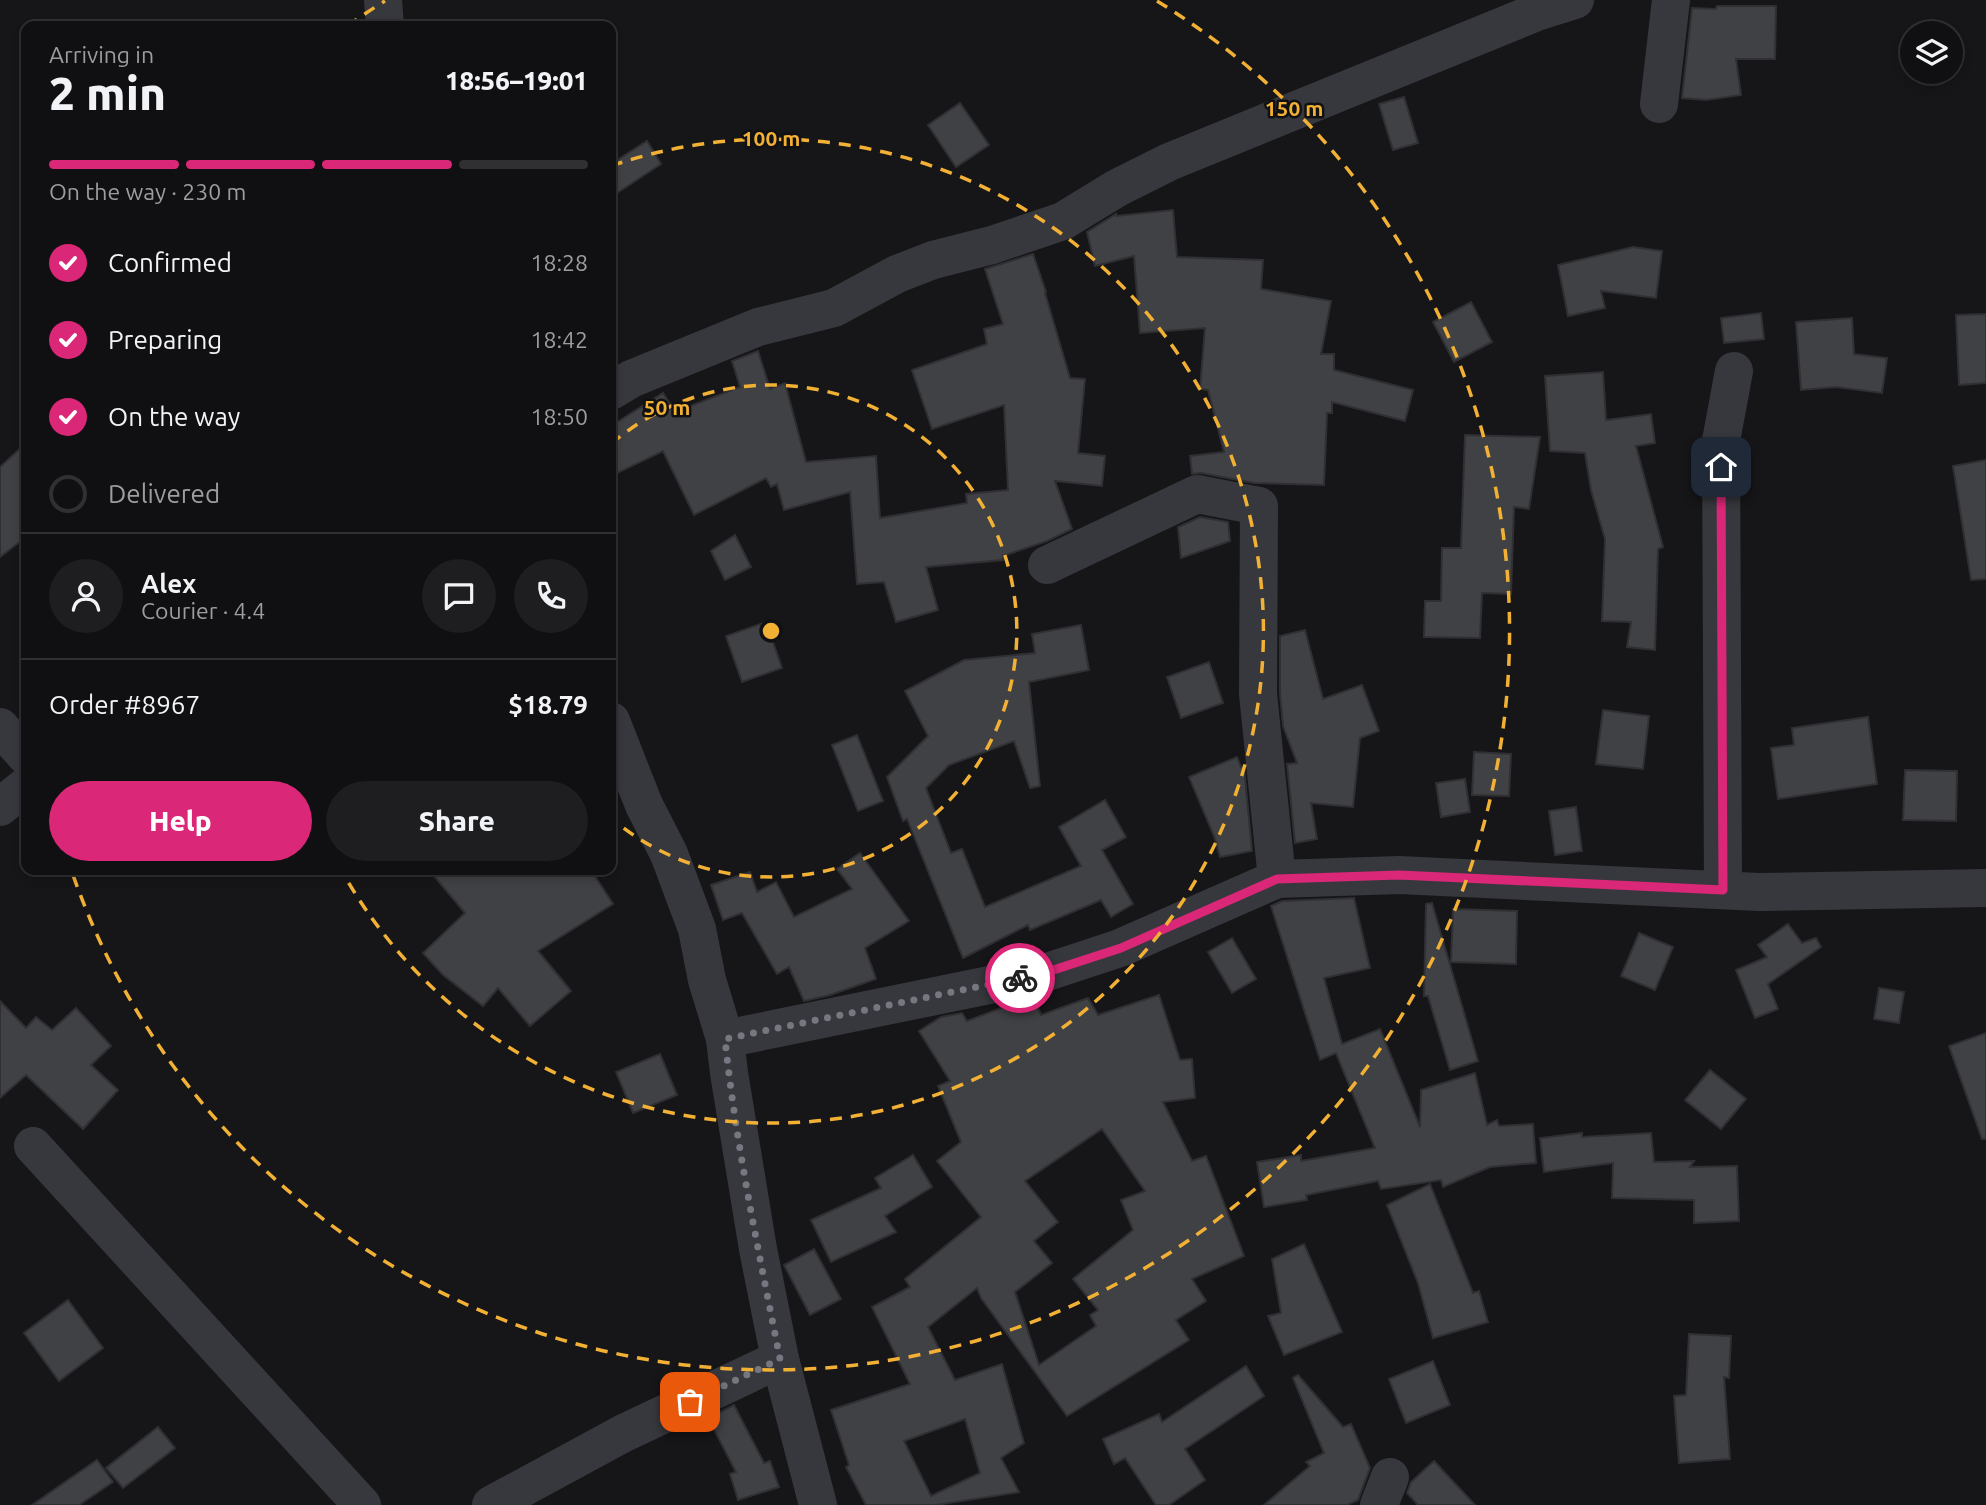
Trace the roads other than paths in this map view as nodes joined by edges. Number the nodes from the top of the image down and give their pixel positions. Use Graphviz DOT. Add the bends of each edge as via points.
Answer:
graph roads {
  1 [pos="383,0"];
  2 [pos="1575,0"];
  3 [pos="1671,0"];
  4 [pos="385,21"];
  5 [pos="1659,104"];
  6 [pos="1734,371"];
  7 [pos="616,388"];
  8 [pos="1046,565"];
  9 [pos="0,727"];
  10 [pos="616,734"];
  11 [pos="21,750"];
  12 [pos="21,790"];
  13 [pos="0,807"];
  14 [pos="1277,879"];
  15 [pos="1986,888"];
  16 [pos="1723,890"];
  17 [pos="725,1039"];
  18 [pos="33,1146"];
  19 [pos="780,1359"];
  20 [pos="362,1505"];
  21 [pos="491,1505"];
  22 [pos="818,1505"];
  1 -- 4 [label="street"];
  2 -- 7 [label="street" via="1169,162 1063,221 992,246 933,260 834,308 758,327"];
  3 -- 5 [label="street"];
  6 -- 16 [label="street" via="1721,441"];
  8 -- 14 [label="street" via="1197,494 1259,506 1258,694"];
  9 -- 11 [label="street"];
  10 -- 17 [label="street" via="697,929"];
  12 -- 13 [label="street"];
  14 -- 16 [label="street" via="1399,875"];
  14 -- 17 [label="street" via="1121,948 1038,975"];
  15 -- 16 [label="street"];
  17 -- 19 [label="street"];
  18 -- 20 [label="street"];
  19 -- 21 [label="street" via="622,1434"];
  19 -- 22 [label="street"];
}
